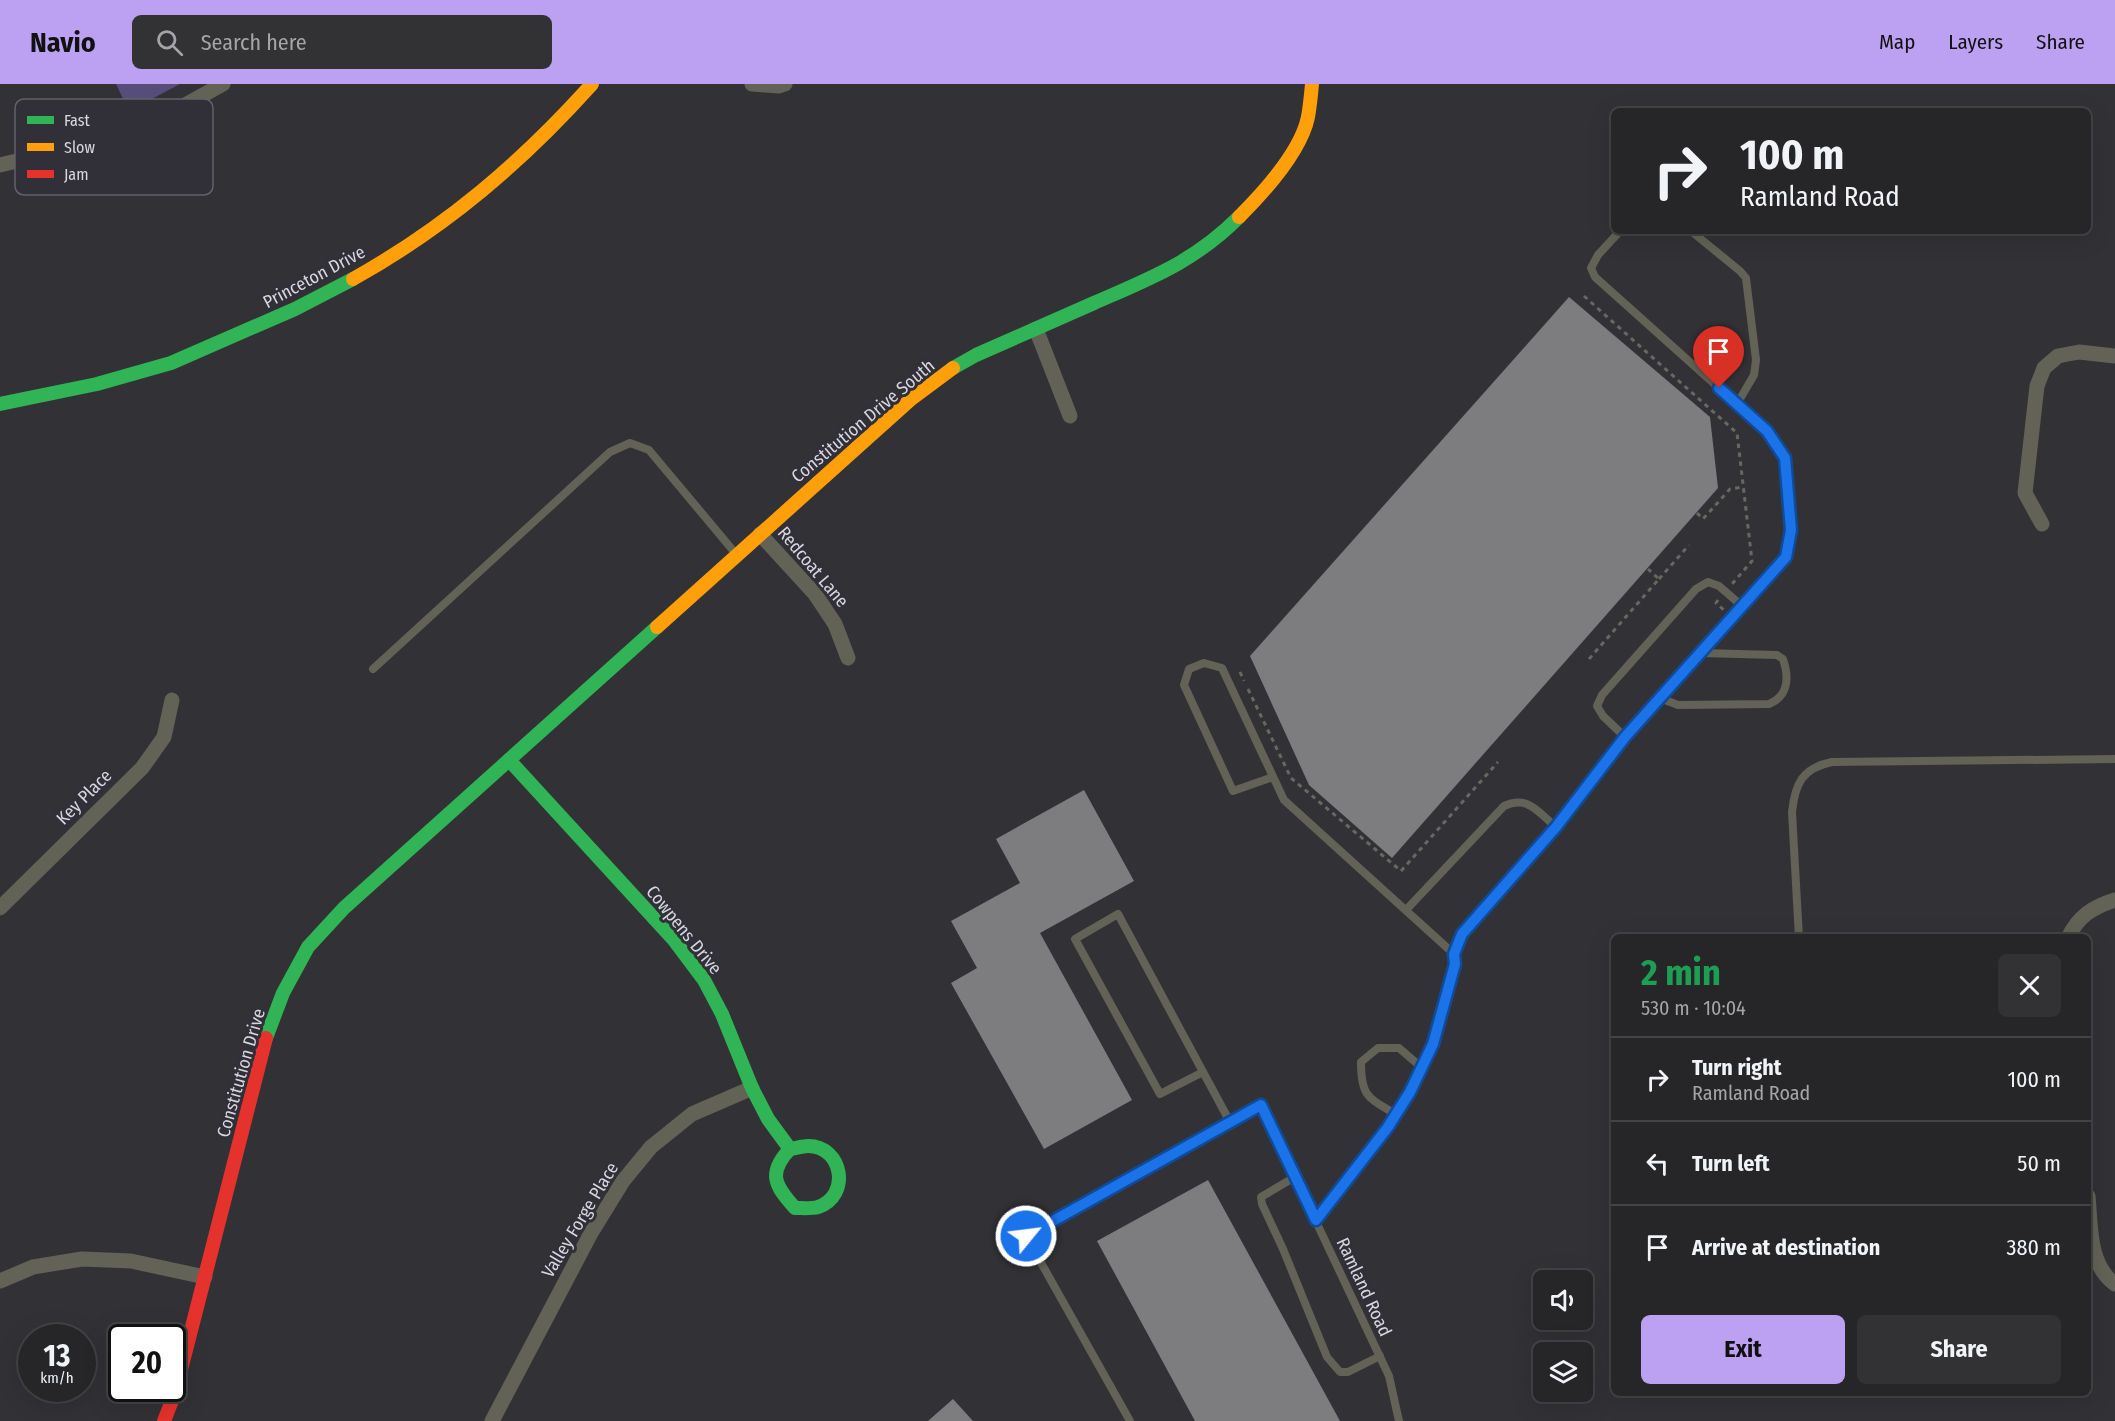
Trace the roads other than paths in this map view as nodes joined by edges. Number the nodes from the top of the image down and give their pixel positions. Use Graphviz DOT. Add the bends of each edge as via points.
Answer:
graph roads {
  1 [pos="223,84"];
  2 [pos="592,84"];
  3 [pos="752,84"];
  4 [pos="785,84"];
  5 [pos="1312,84"];
  6 [pos="196,99"];
  7 [pos="15,161"];
  8 [pos="0,165"];
  9 [pos="1618,234"];
  10 [pos="1695,234"];
  11 [pos="1036,329"];
  12 [pos="2115,356"];
  13 [pos="0,404"];
  14 [pos="1737,404"];
  15 [pos="1070,416"];
  16 [pos="2042,524"];
  17 [pos="760,534"];
  18 [pos="737,556"];
  19 [pos="1742,606"];
  20 [pos="1700,652"];
  21 [pos="848,658"];
  22 [pos="373,669"];
  23 [pos="1660,698"];
  24 [pos="172,699"];
  25 [pos="572,703"];
  26 [pos="1625,737"];
  27 [pos="2115,759"];
  28 [pos="509,760"];
  29 [pos="1274,777"];
  30 [pos="1556,827"];
  31 [pos="2115,900"];
  32 [pos="0,908"];
  33 [pos="1406,910"];
  34 [pos="1799,934"];
  35 [pos="2070,934"];
  36 [pos="1454,954"];
  37 [pos="1421,1067"];
  38 [pos="1203,1072"];
  39 [pos="752,1088"];
  40 [pos="1397,1115"];
  41 [pos="1230,1122"];
  42 [pos="790,1149"];
  43 [pos="1295,1178"];
  44 [pos="1316,1220"];
  45 [pos="2091,1224"];
  46 [pos="205,1277"];
  47 [pos="0,1281"];
  48 [pos="2115,1284"];
  49 [pos="1380,1356"];
  50 [pos="164,1421"];
  51 [pos="492,1421"];
  52 [pos="1130,1421"];
  53 [pos="1399,1421"];
  1 -- 6 [label="street"];
  2 -- 13 [label="street, Princeton Drive" via="506,172 454,213 319,298 156,368"];
  3 -- 4 [label="street"];
  5 -- 11 [label="street, Constitution Drive South" via="1308,119 1291,156 1259,197 1220,236 1158,275"];
  7 -- 8 [label="street"];
  9 -- 14 [label="lane" via="1595,262 1595,277"];
  10 -- 14 [label="lane" via="1746,279 1756,360 1754,375"];
  11 -- 15 [label="street"];
  11 -- 17 [label="street, Constitution Drive South" via="976,355 945,374 910,400"];
  12 -- 16 [label="street" via="2079,352 2058,356 2044,368 2037,386 2025,493"];
  14 -- 19 [label="lane" via="1767,431 1785,458 1791,530 1786,557"];
  17 -- 18 [label="street, Constitution Drive South"];
  17 -- 21 [label="street, Redcoat Lane" via="815,594 835,624"];
  18 -- 22 [label="lane" via="649,450 630,443 610,452"];
  18 -- 25 [label="street, Constitution Drive South"];
  19 -- 20 [label="lane"];
  19 -- 26 [label="lane" via="1719,586 1707,582 1696,589 1602,695 1597,706"];
  20 -- 23 [label="lane"];
  20 -- 23 [label="lane" via="1777,655 1786,668 1785,692 1769,704 1678,705"];
  23 -- 26 [label="lane"];
  24 -- 32 [label="street, Key Place" via="164,736 142,768"];
  25 -- 28 [label="street, Constitution Drive"];
  26 -- 30 [label="lane"];
  27 -- 34 [label="lane" via="1818,765 1806,773 1794,795 1792,812"];
  28 -- 39 [label="street, Cowpens Drive" via="674,940 698,972 722,1014"];
  28 -- 46 [label="street, Constitution Drive" via="344,908 308,947 283,993 265,1042"];
  29 -- 29 [label="lane" via="1222,668 1204,663 1189,669 1184,685 1233,791"];
  29 -- 33 [label="lane" via="1284,800"];
  30 -- 33 [label="lane" via="1527,804 1516,800 1504,806"];
  30 -- 36 [label="lane" via="1462,934"];
  31 -- 35 [label="street" via="2084,914"];
  33 -- 36 [label="lane"];
  36 -- 37 [label="lane" via="1455,964 1433,1044"];
  37 -- 40 [label="lane"];
  37 -- 40 [label="lane" via="1399,1048 1378,1048 1361,1062 1361,1083 1371,1099"];
  38 -- 38 [label="lane" via="1118,914 1076,939 1160,1094"];
  38 -- 41 [label="lane"];
  39 -- 42 [label="street, Cowpens Drive"];
  39 -- 51 [label="street, Valley Forge Place" via="692,1114 651,1148 623,1180"];
  40 -- 44 [label="lane"];
  41 -- 43 [label="lane, Ramland Road" via="1261,1105"];
  41 -- 52 [label="lane" via="1026,1236"];
  42 -- 42 [label="street" via="776,1167 777,1188 795,1208 817,1209 834,1199 841,1179 836,1161 824,1148 802,1144"];
  43 -- 44 [label="lane, Ramland Road"];
  43 -- 49 [label="lane" via="1261,1197 1262,1204 1327,1357 1340,1372 1348,1372"];
  44 -- 49 [label="lane, Ramland Road"];
  45 -- 48 [label="street" via="2100,1268"];
  46 -- 47 [label="street" via="131,1261 82,1259 33,1267"];
  46 -- 50 [label="street, Constitution Drive" via="176,1393"];
  49 -- 53 [label="lane, Ramland Road" via="1389,1376"];
}
